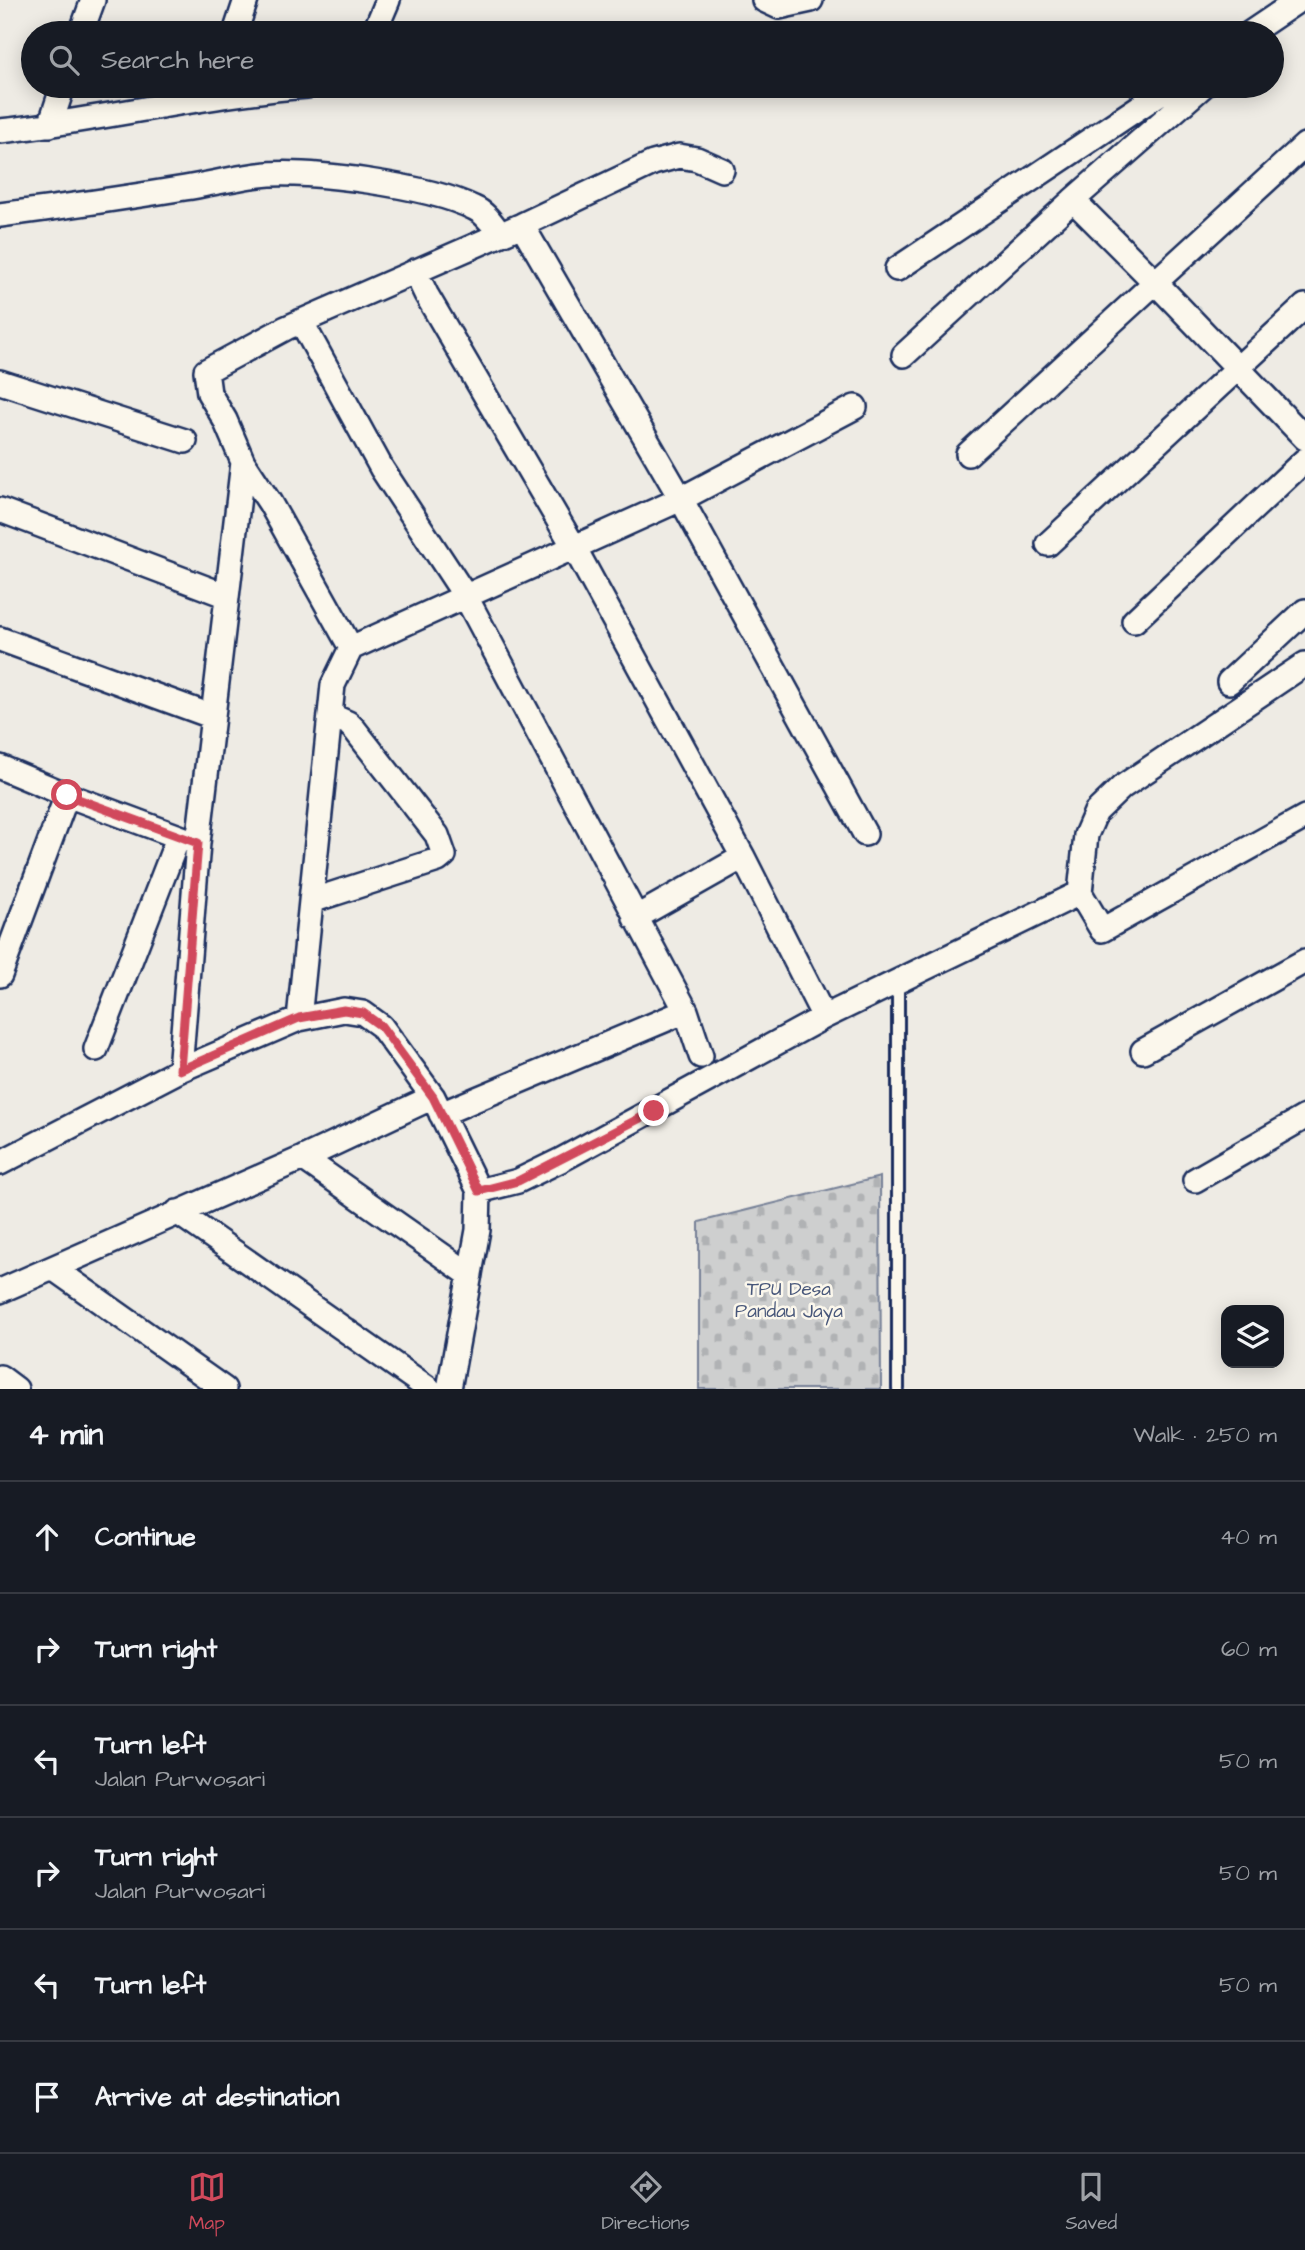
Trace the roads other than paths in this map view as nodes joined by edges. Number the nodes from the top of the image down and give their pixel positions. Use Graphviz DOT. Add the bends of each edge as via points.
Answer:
graph roads {
  1 [pos="93,0"];
  2 [pos="246,0"];
  3 [pos="387,0"];
  4 [pos="764,0"];
  5 [pos="811,0"];
  6 [pos="1300,0"];
  7 [pos="85,21"];
  8 [pos="239,21"];
  9 [pos="379,21"];
  10 [pos="1268,21"];
  11 [pos="1276,21"];
  12 [pos="60,98"];
  13 [pos="182,98"];
  14 [pos="1153,98"];
  15 [pos="1189,98"];
  16 [pos="50,125"];
  17 [pos="0,131"];
  18 [pos="1305,145"];
  19 [pos="722,170"];
  20 [pos="1073,200"];
  21 [pos="0,215"];
  22 [pos="523,225"];
  23 [pos="500,234"];
  24 [pos="897,269"];
  25 [pos="415,271"];
  26 [pos="1156,283"];
  27 [pos="1305,306"];
  28 [pos="301,321"];
  29 [pos="904,355"];
  30 [pos="1238,368"];
  31 [pos="0,382"];
  32 [pos="855,407"];
  33 [pos="1305,438"];
  34 [pos="185,442"];
  35 [pos="968,454"];
  36 [pos="1305,460"];
  37 [pos="243,463"];
  38 [pos="681,499"];
  39 [pos="0,510"];
  40 [pos="1048,544"];
  41 [pos="574,547"];
  42 [pos="227,596"];
  43 [pos="466,597"];
  44 [pos="1305,611"];
  45 [pos="1134,621"];
  46 [pos="0,639"];
  47 [pos="351,648"];
  48 [pos="1305,664"];
  49 [pos="1230,682"];
  50 [pos="330,715"];
  51 [pos="211,716"];
  52 [pos="0,767"];
  53 [pos="67,795"];
  54 [pos="1305,817"];
  55 [pos="865,834"];
  56 [pos="188,841"];
  57 [pos="743,857"];
  58 [pos="1080,893"];
  59 [pos="311,901"];
  60 [pos="635,918"];
  61 [pos="1305,961"];
  62 [pos="0,975"];
  63 [pos="898,981"];
  64 [pos="686,1011"];
  65 [pos="824,1017"];
  66 [pos="299,1018"];
  67 [pos="96,1049"];
  68 [pos="1143,1051"];
  69 [pos="701,1056"];
  70 [pos="180,1070"];
  71 [pos="437,1105"];
  72 [pos="1305,1117"];
  73 [pos="303,1158"];
  74 [pos="0,1163"];
  75 [pos="1195,1180"];
  76 [pos="479,1191"];
  77 [pos="177,1212"];
  78 [pos="53,1268"];
  79 [pos="470,1275"];
  80 [pos="0,1291"];
  81 [pos="0,1377"];
  82 [pos="16,1389"];
  83 [pos="224,1389"];
  84 [pos="429,1389"];
  85 [pos="449,1389"];
  86 [pos="898,1389"];
  1 -- 7 [label="street"];
  2 -- 8 [label="street"];
  3 -- 9 [label="street"];
  4 -- 5 [label="street" via="779,7"];
  6 -- 10 [label="street"];
  6 -- 11 [label="street"];
  12 -- 16 [label="street"];
  13 -- 16 [label="street"];
  14 -- 24 [label="street"];
  15 -- 20 [label="street"];
  16 -- 17 [label="street"];
  18 -- 26 [label="street"];
  19 -- 22 [label="street" via="679,156 653,163"];
  20 -- 26 [label="street"];
  20 -- 29 [label="street"];
  21 -- 23 [label="street" via="292,173 444,197 476,208"];
  22 -- 23 [label="street"];
  22 -- 38 [label="street"];
  23 -- 25 [label="street"];
  25 -- 28 [label="street"];
  25 -- 41 [label="street"];
  26 -- 30 [label="street"];
  26 -- 35 [label="street"];
  27 -- 30 [label="street"];
  28 -- 37 [label="street" via="206,371 209,393"];
  28 -- 43 [label="street" via="382,469"];
  30 -- 33 [label="street"];
  30 -- 40 [label="street"];
  31 -- 34 [label="street"];
  32 -- 38 [label="street"];
  36 -- 45 [label="street"];
  37 -- 42 [label="street"];
  37 -- 47 [label="street"];
  38 -- 41 [label="street"];
  38 -- 55 [label="street"];
  39 -- 42 [label="street"];
  41 -- 43 [label="street"];
  41 -- 57 [label="street"];
  42 -- 51 [label="street"];
  43 -- 47 [label="street"];
  43 -- 60 [label="street"];
  44 -- 49 [label="street"];
  46 -- 51 [label="street"];
  47 -- 50 [label="street" via="333,685"];
  48 -- 58 [label="street" via="1132,780 1096,812 1086,835"];
  50 -- 59 [label="street"];
  50 -- 59 [label="street" via="355,730 438,835 444,855"];
  51 -- 56 [label="street"];
  52 -- 53 [label="street"];
  53 -- 56 [label="street"];
  53 -- 62 [label="street"];
  54 -- 58 [label="street" via="1102,930"];
  56 -- 67 [label="street"];
  56 -- 70 [label="street"];
  57 -- 60 [label="street"];
  57 -- 65 [label="street"];
  58 -- 63 [label="street"];
  59 -- 66 [label="street"];
  60 -- 64 [label="street"];
  61 -- 68 [label="street"];
  63 -- 65 [label="street"];
  63 -- 86 [label="lane"];
  64 -- 69 [label="street"];
  64 -- 71 [label="street"];
  65 -- 76 [label="street" via="561,1160 518,1181"];
  66 -- 70 [label="street"];
  66 -- 71 [label="street" via="344,1010 363,1013 381,1026"];
  70 -- 74 [label="street"];
  71 -- 73 [label="street"];
  71 -- 76 [label="street"];
  72 -- 75 [label="street"];
  73 -- 77 [label="street"];
  73 -- 79 [label="street"];
  76 -- 79 [label="street"];
  77 -- 78 [label="street"];
  77 -- 84 [label="street"];
  78 -- 80 [label="street"];
  78 -- 83 [label="street"];
  79 -- 85 [label="street"];
  81 -- 82 [label="street"];
}
